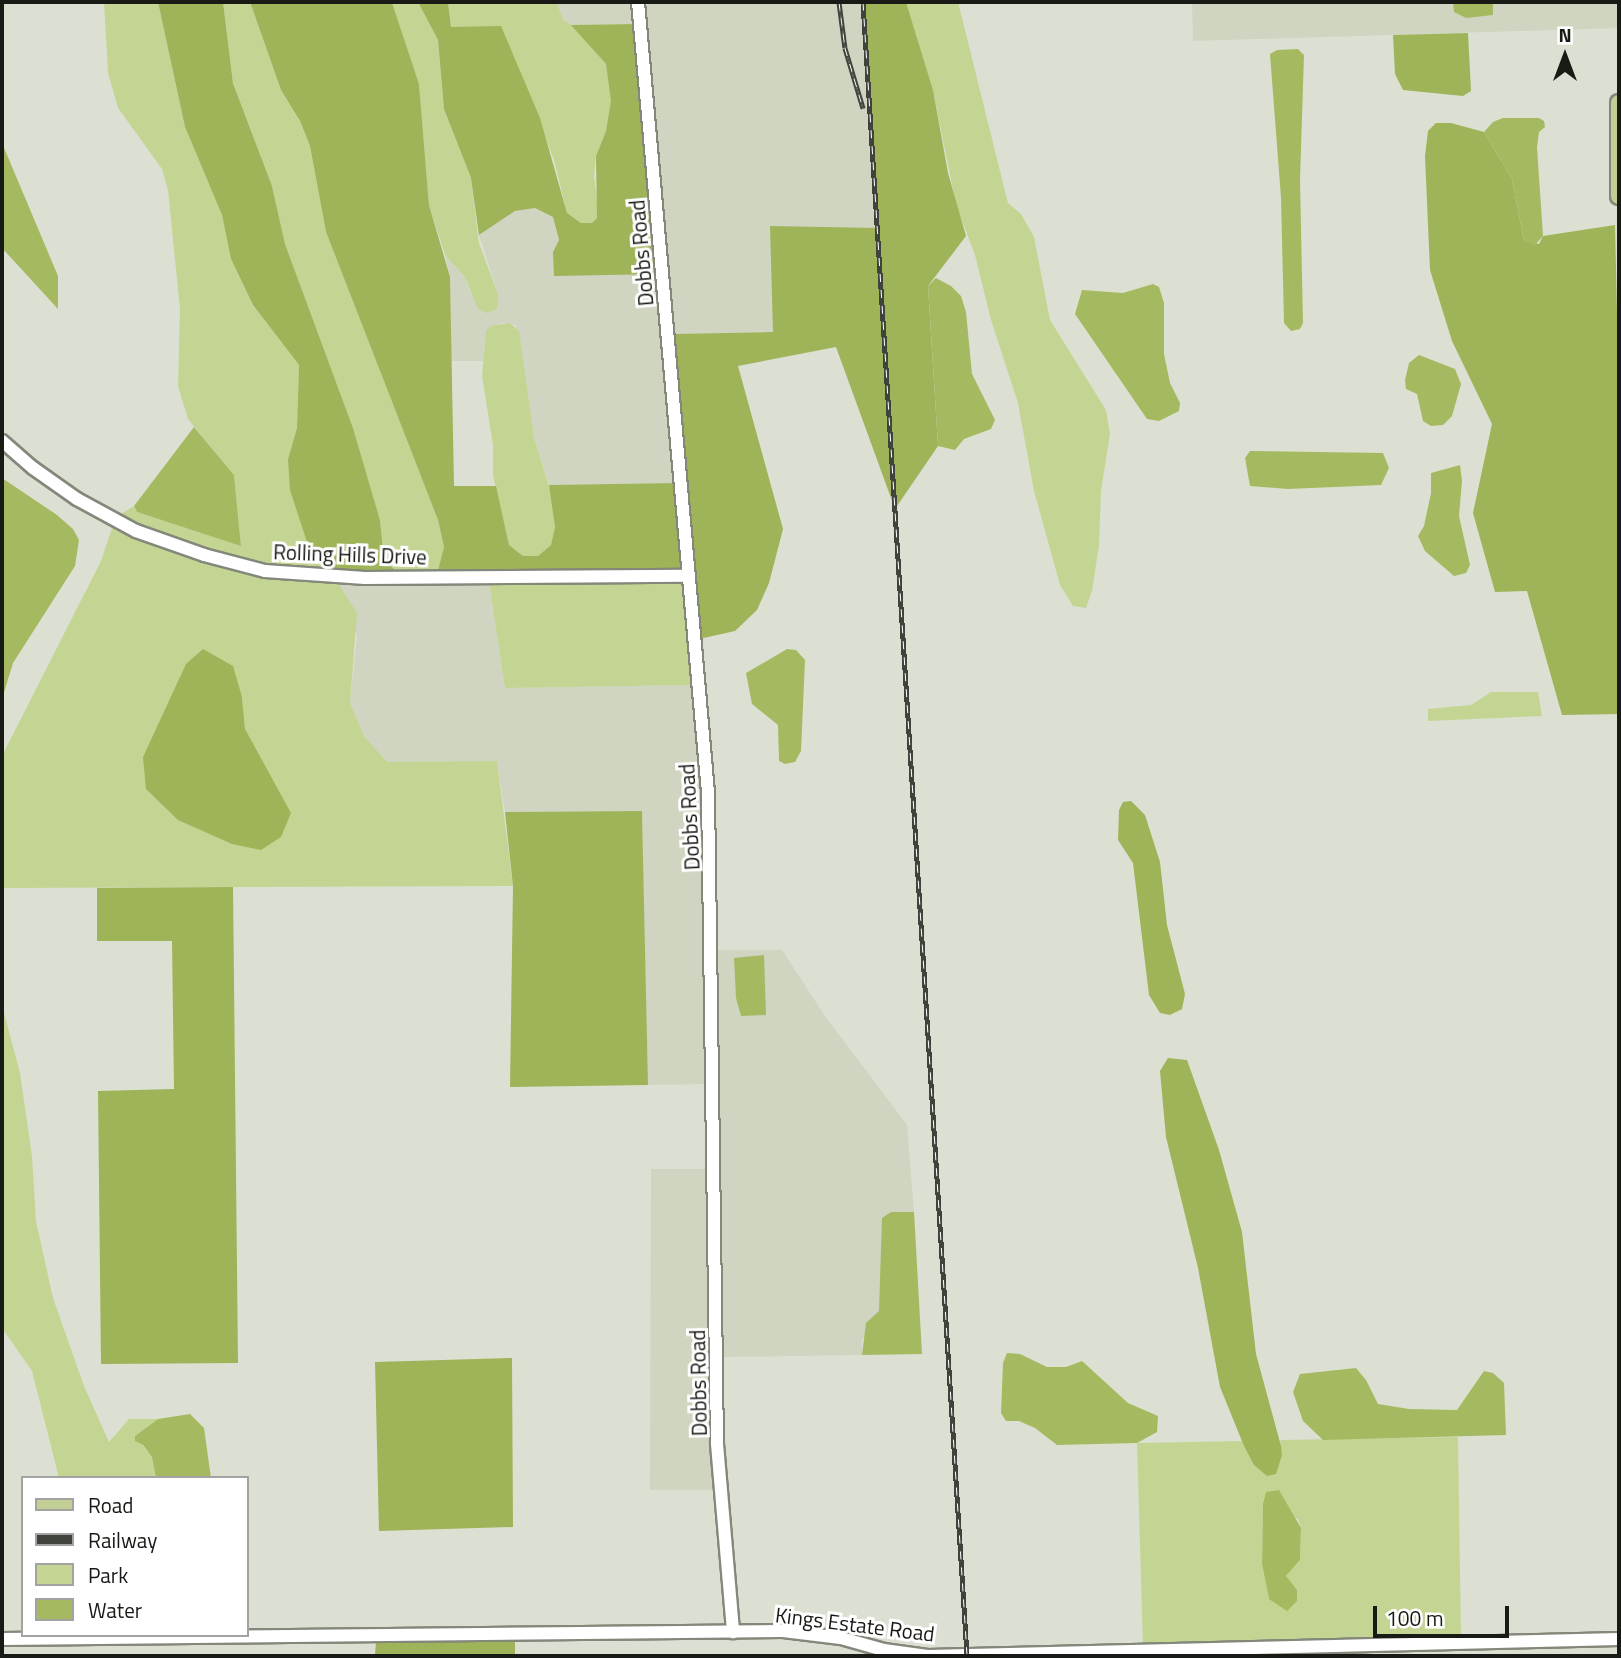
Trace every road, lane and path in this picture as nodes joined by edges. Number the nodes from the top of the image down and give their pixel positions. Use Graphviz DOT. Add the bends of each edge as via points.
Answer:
graph roads {
  1 [pos="638,2"];
  2 [pos="1619,103"];
  3 [pos="1619,196"];
  4 [pos="2,441"];
  5 [pos="689,576"];
  6 [pos="733,1633"];
  7 [pos="246,1637"];
  8 [pos="248,1637"];
  9 [pos="2,1639"];
  10 [pos="1619,1639"];
  1 -- 5 [label="street, Dobbs Road"];
  2 -- 3 [label="main road"];
  4 -- 5 [label="street, Rolling Hills Drive" via="77,499 115,520 182,548 265,571 365,578"];
  5 -- 6 [label="street, Dobbs Road" via="711,842 718,1444"];
  6 -- 8 [label="street, Kings Estate Road"];
  6 -- 10 [label="street, Kings Estate Road" via="804,1633 928,1656"];
  7 -- 9 [label="street, Kings Estate Road"];
}
